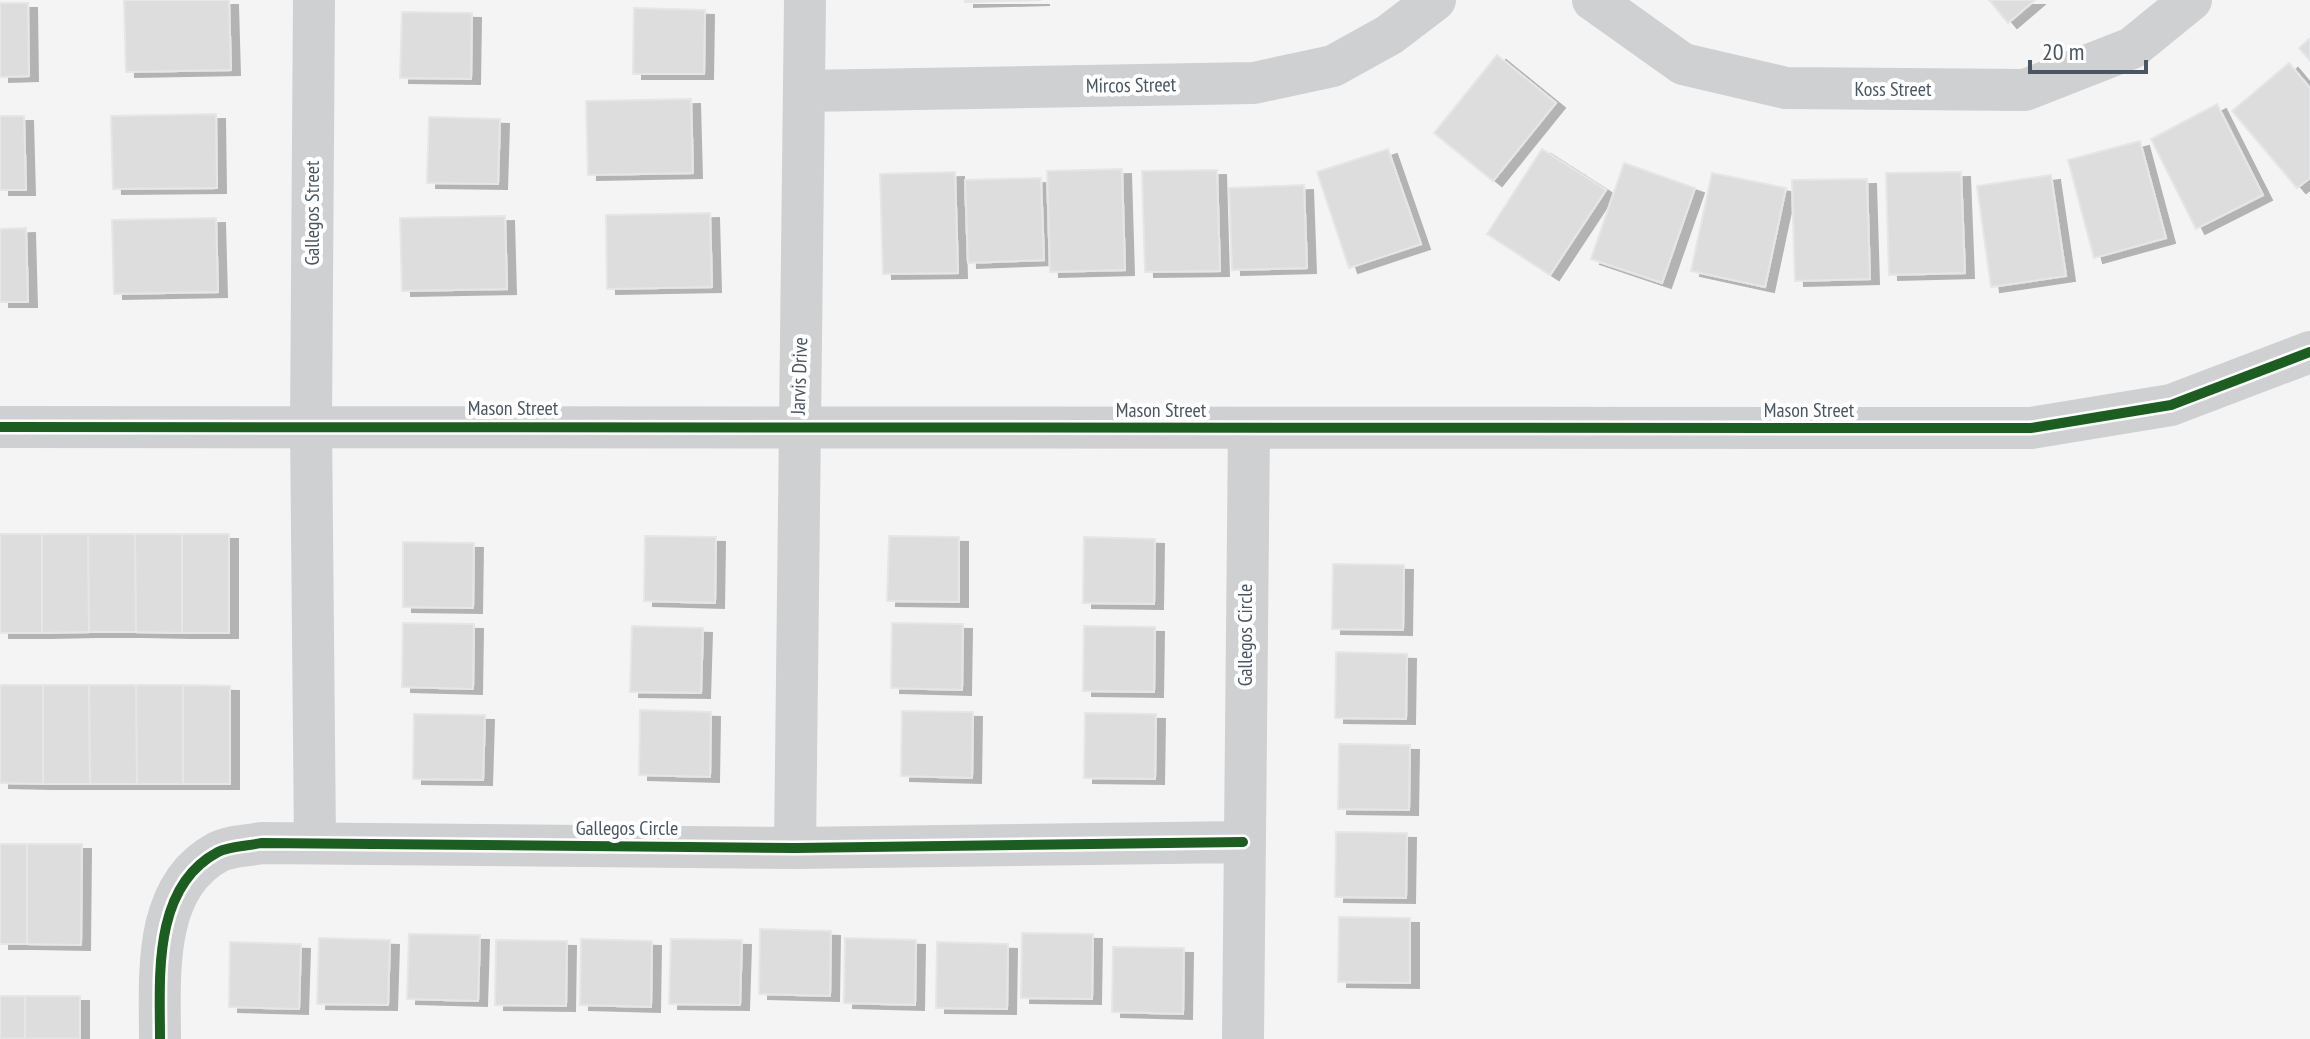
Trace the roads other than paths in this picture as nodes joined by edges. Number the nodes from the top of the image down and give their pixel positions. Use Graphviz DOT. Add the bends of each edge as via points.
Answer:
graph roads {
  1 [pos="314,0"];
  2 [pos="805,0"];
  3 [pos="1435,0"];
  4 [pos="1593,0"];
  5 [pos="2191,0"];
  6 [pos="805,91"];
  7 [pos="2310,352"];
  8 [pos="311,425"];
  9 [pos="0,427"];
  10 [pos="797,428"];
  11 [pos="1249,428"];
  12 [pos="1243,842"];
  13 [pos="315,843"];
  14 [pos="795,848"];
  15 [pos="160,1039"];
  16 [pos="1243,1039"];
  1 -- 8 [label="street, Gallegos Street"];
  2 -- 6 [label="street, Jarvis Drive"];
  3 -- 6 [label="street, Mircos Street" via="1389,35 1333,66 1254,83"];
  4 -- 5 [label="street, Koss Street" via="1683,64 1786,88 2025,90 2132,48"];
  6 -- 10 [label="street, Jarvis Drive"];
  7 -- 11 [label="street, Mason Street" via="2171,405 2031,428"];
  8 -- 9 [label="street, Mason Street"];
  8 -- 10 [label="street, Mason Street"];
  8 -- 13 [label="street"];
  10 -- 11 [label="street, Mason Street"];
  10 -- 14 [label="street, Jarvis Drive"];
  11 -- 12 [label="street, Gallegos Circle"];
  12 -- 14 [label="street, Gallegos Circle"];
  12 -- 16 [label="street, Gallegos Circle"];
  13 -- 14 [label="street, Gallegos Circle"];
  13 -- 15 [label="street, Gallegos Circle" via="261,843 219,851 197,869 165,920"];
}
